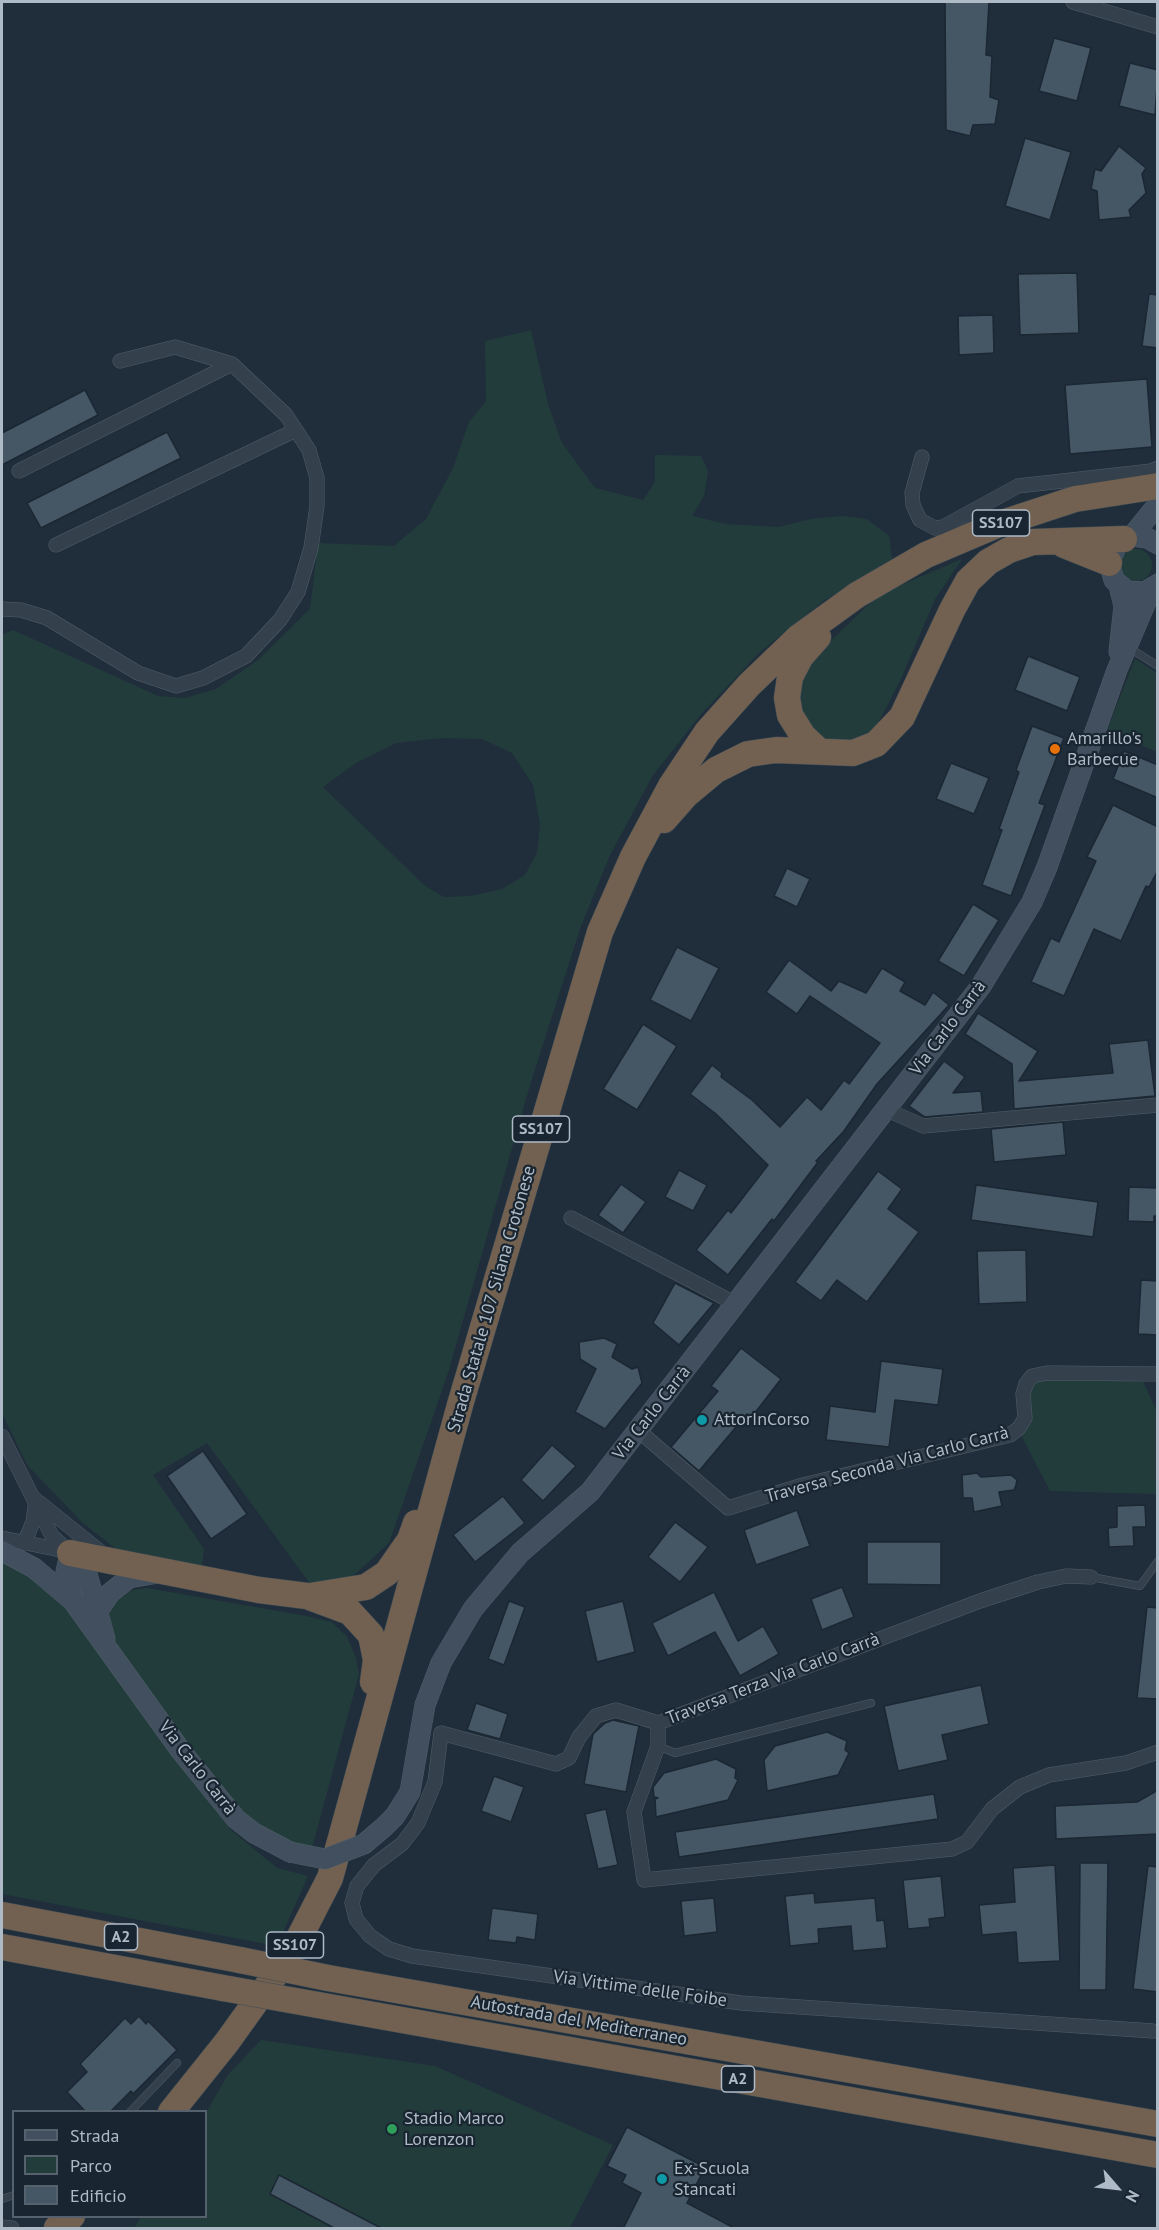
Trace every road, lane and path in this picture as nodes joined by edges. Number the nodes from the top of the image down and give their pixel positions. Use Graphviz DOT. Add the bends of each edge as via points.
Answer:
graph roads {
  1 [pos="1073,2"];
  2 [pos="1158,27"];
  3 [pos="120,361"];
  4 [pos="232,364"];
  5 [pos="296,430"];
  6 [pos="922,457"];
  7 [pos="1158,468"];
  8 [pos="19,471"];
  9 [pos="1158,486"];
  10 [pos="1158,504"];
  11 [pos="1128,538"];
  12 [pos="1156,539"];
  13 [pos="1052,541"];
  14 [pos="56,545"];
  15 [pos="1114,575"];
  16 [pos="1155,586"];
  17 [pos="857,595"];
  18 [pos="2,609"];
  19 [pos="1128,647"];
  20 [pos="1158,666"];
  21 [pos="1118,670"];
  22 [pos="819,751"];
  23 [pos="633,857"];
  24 [pos="1158,1105"];
  25 [pos="885,1109"];
  26 [pos="571,1218"];
  27 [pos="736,1304"];
  28 [pos="1158,1374"];
  29 [pos="460,1406"];
  30 [pos="639,1431"];
  31 [pos="2,1436"];
  32 [pos="36,1500"];
  33 [pos="2,1538"];
  34 [pos="24,1543"];
  35 [pos="2,1551"];
  36 [pos="70,1553"];
  37 [pos="1158,1561"];
  38 [pos="114,1562"];
  39 [pos="162,1572"];
  40 [pos="1091,1577"];
  41 [pos="307,1596"];
  42 [pos="73,1601"];
  43 [pos="98,1611"];
  44 [pos="108,1650"];
  45 [pos="871,1703"];
  46 [pos="425,1705"];
  47 [pos="658,1723"];
  48 [pos="441,1733"];
  49 [pos="658,1746"];
  50 [pos="1158,1752"];
  51 [pos="363,1755"];
  52 [pos="2,1915"];
  53 [pos="2,1947"];
  54 [pos="1153,2031"];
  55 [pos="177,2063"];
  56 [pos="132,2110"];
  57 [pos="173,2110"];
  58 [pos="1158,2124"];
  59 [pos="1158,2155"];
  60 [pos="71,2218"];
  61 [pos="2,2227"];
  62 [pos="12,2229"];
  63 [pos="57,2229"];
  1 -- 2 [label="street"];
  3 -- 4 [label="street" via="175,347"];
  4 -- 5 [label="street" via="286,415"];
  4 -- 8 [label="street"];
  5 -- 14 [label="street"];
  5 -- 18 [label="street" via="309,450 317,478 311,548 298,592 280,620 246,656 204,678 176,686 138,673 47,618"];
  6 -- 7 [label="street" via="912,493 913,505 920,520 935,528 1018,486"];
  9 -- 17 [label="highway, Strada Statale 107 Silana Crotonese / SS107" via="1075,499 999,524 926,555"];
  10 -- 11 [label="main road"];
  11 -- 12 [label="main road"];
  11 -- 13 [label="highway"];
  11 -- 15 [label="main road" via="1113,549"];
  13 -- 15 [label="highway"];
  13 -- 22 [label="highway" via="1009,550 987,562 968,581 902,717 876,744 853,753"];
  15 -- 16 [label="main road" via="1135,592"];
  15 -- 21 [label="main road, Via Carlo Carrà" via="1124,606"];
  16 -- 19 [label="main road, Via Carlo Carrà"];
  17 -- 22 [label="highway" via="801,656 790,677 790,715 803,736"];
  17 -- 23 [label="highway, Strada Statale 107 Silana Crotonese / SS107" via="799,637 706,732"];
  19 -- 20 [label="lane"];
  19 -- 21 [label="main road, Via Carlo Carrà"];
  21 -- 25 [label="main road, Via Carlo Carrà" via="1065,822 1032,902 981,986"];
  22 -- 23 [label="highway" via="748,754 716,770 686,795"];
  23 -- 29 [label="highway, Strada Statale 107 Silana Crotonese / SS107" via="600,932"];
  24 -- 25 [label="street" via="923,1126"];
  25 -- 27 [label="main road, Via Carlo Carrà"];
  26 -- 27 [label="street"];
  27 -- 30 [label="main road, Via Carlo Carrà"];
  28 -- 30 [label="street, Traversa Seconda Via Carlo Carrà" via="1047,1372 1032,1377 1026,1384 1025,1418 1010,1435 803,1485 728,1508"];
  29 -- 41 [label="highway" via="410,1540 387,1573 366,1587"];
  29 -- 51 [label="highway, Strada Statale 107 Silana Crotonese / SS107"];
  30 -- 46 [label="main road, Via Carlo Carrà" via="590,1492 520,1553 494,1582 441,1663"];
  31 -- 32 [label="street"];
  32 -- 34 [label="street" via="33,1522"];
  32 -- 36 [label="street" via="64,1538"];
  32 -- 38 [label="street"];
  33 -- 34 [label="street"];
  34 -- 36 [label="street"];
  35 -- 42 [label="main road" via="34,1568"];
  36 -- 38 [label="highway"];
  36 -- 42 [label="main road, Via Carlo Carrà" via="66,1572"];
  36 -- 43 [label="main road, Via Carlo Carrà" via="87,1574"];
  37 -- 40 [label="lane" via="1140,1586"];
  38 -- 39 [label="highway"];
  39 -- 41 [label="highway"];
  39 -- 43 [label="main road" via="129,1578 110,1593"];
  40 -- 47 [label="street, Traversa Terza Via Carlo Carrà" via="1057,1578 990,1598"];
  41 -- 51 [label="highway" via="350,1612 371,1635 376,1659"];
  42 -- 44 [label="main road, Via Carlo Carrà"];
  43 -- 44 [label="main road, Via Carlo Carrà"];
  44 -- 46 [label="main road, Via Carlo Carrà, bridge" via="236,1819 290,1852 325,1859 364,1844 395,1816 410,1792"];
  45 -- 49 [label="lane" via="675,1753"];
  46 -- 48 [label="street"];
  47 -- 48 [label="street, Traversa Terza Via Carlo Carrà" via="616,1710 596,1716 569,1758 556,1764"];
  47 -- 49 [label="street"];
  48 -- 54 [label="street, Via Vittime delle Foibe" via="435,1782 417,1823 402,1844 374,1865 357,1886 352,1903 356,1919 370,1936 389,1948 412,1956 741,2004"];
  49 -- 50 [label="street" via="634,1812 644,1880 952,1849 967,1842 992,1809 1020,1787 1049,1775 1126,1763"];
  51 -- 57 [label="highway, Strada Statale 107 Silana Crotonese / SS107" via="330,1878 293,1950"];
  52 -- 58 [label="highway, Autostrada del Mediterraneo / A2, bridge" via="328,1978"];
  53 -- 59 [label="highway, Autostrada del Mediterraneo / A2, bridge"];
  55 -- 56 [label="lane"];
  60 -- 63 [label="highway"];
  61 -- 62 [label="street"];
}
